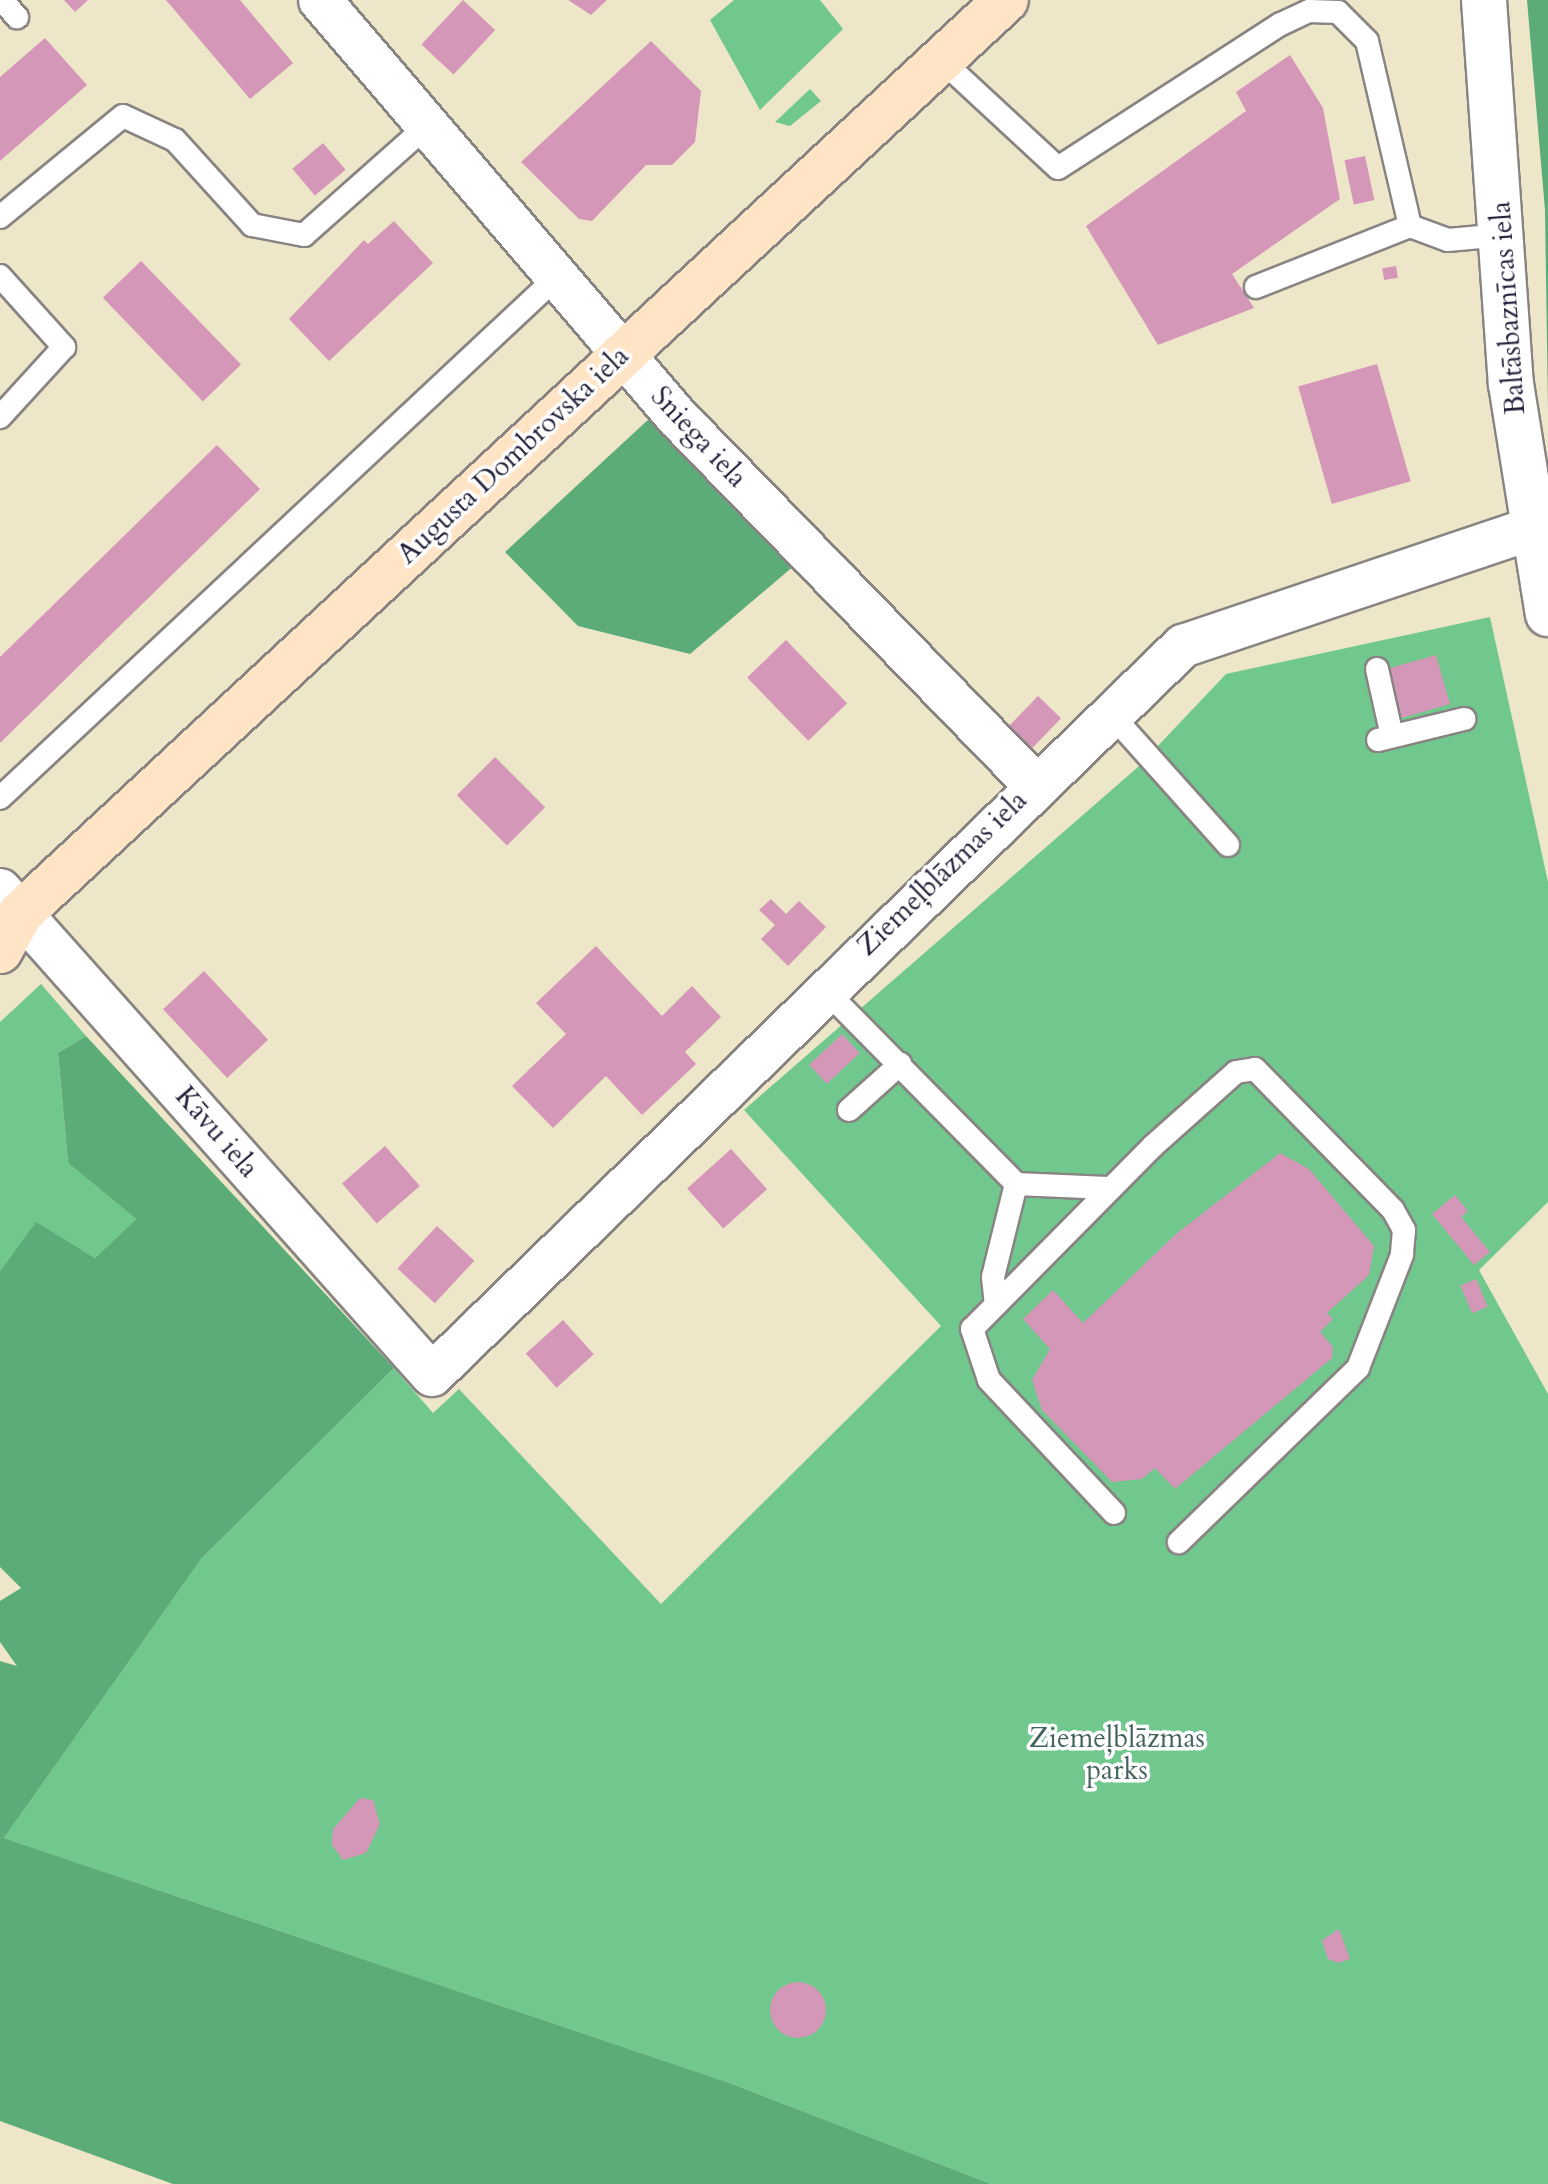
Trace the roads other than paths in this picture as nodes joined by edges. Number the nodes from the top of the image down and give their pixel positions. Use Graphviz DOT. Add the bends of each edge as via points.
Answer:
graph roads {
  1 [pos="320,0"];
  2 [pos="1484,0"];
  3 [pos="988,5"];
  4 [pos="938,57"];
  5 [pos="429,124"];
  6 [pos="0,217"];
  7 [pos="1410,226"];
  8 [pos="1503,235"];
  9 [pos="0,276"];
  10 [pos="558,276"];
  11 [pos="1256,287"];
  12 [pos="623,352"];
  13 [pos="0,417"];
  14 [pos="1539,527"];
  15 [pos="1548,614"];
  16 [pos="1377,669"];
  17 [pos="1110,713"];
  18 [pos="1464,719"];
  19 [pos="1034,784"];
  20 [pos="0,798"];
  21 [pos="1228,845"];
  22 [pos="7,906"];
  23 [pos="0,951"];
  24 [pos="824,989"];
  25 [pos="900,1064"];
  26 [pos="849,1110"];
  27 [pos="1016,1184"];
  28 [pos="1108,1188"];
  29 [pos="996,1304"];
  30 [pos="432,1375"];
  31 [pos="1114,1513"];
  32 [pos="1179,1542"];
  1 -- 5 [label="street, Sniega iela"];
  2 -- 8 [label="street, Baltāsbaznīcas iela"];
  3 -- 4 [label="main road, Augusta Dombrovska iela"];
  4 -- 7 [label="lane" via="1058,168 1281,24 1309,11 1338,12 1367,41"];
  4 -- 12 [label="main road, Augusta Dombrovska iela"];
  5 -- 6 [label="lane" via="304,235 252,225 175,140 123,116"];
  5 -- 10 [label="street, Sniega iela"];
  7 -- 8 [label="lane" via="1448,240"];
  7 -- 11 [label="lane"];
  8 -- 14 [label="street, Baltāsbaznīcas iela"];
  9 -- 13 [label="lane" via="64,347"];
  10 -- 12 [label="street, Sniega iela"];
  10 -- 20 [label="lane"];
  12 -- 19 [label="street, Sniega iela" via="992,723"];
  12 -- 22 [label="main road, Augusta Dombrovska iela"];
  14 -- 15 [label="street, Baltāsbaznīcas iela"];
  14 -- 17 [label="street, Ziemeļblāzmas iela" via="1183,646"];
  16 -- 18 [label="lane" via="1385,738"];
  17 -- 19 [label="street, Ziemeļblāzmas iela"];
  17 -- 21 [label="lane"];
  19 -- 24 [label="street, Ziemeļblāzmas iela"];
  22 -- 23 [label="main road, Augusta Dombrovska iela"];
  22 -- 30 [label="street, Kāvu iela"];
  24 -- 25 [label="lane"];
  24 -- 30 [label="street, Ziemeļblāzmas iela"];
  25 -- 26 [label="lane"];
  25 -- 27 [label="lane"];
  27 -- 28 [label="lane"];
  27 -- 29 [label="lane" via="993,1277"];
  28 -- 29 [label="lane"];
  28 -- 32 [label="lane" via="1236,1072 1255,1069 1346,1158 1404,1230 1402,1255 1358,1368"];
  29 -- 31 [label="lane" via="972,1329 989,1380"];
}
